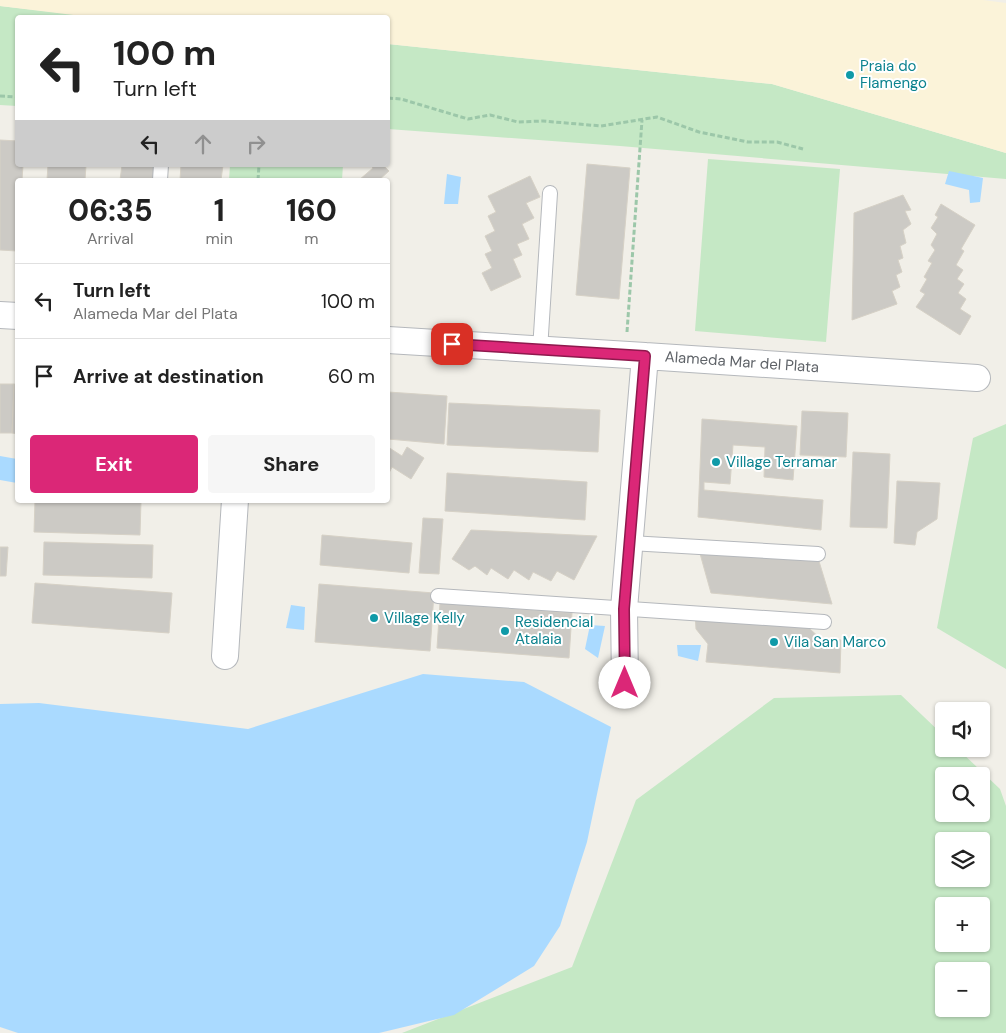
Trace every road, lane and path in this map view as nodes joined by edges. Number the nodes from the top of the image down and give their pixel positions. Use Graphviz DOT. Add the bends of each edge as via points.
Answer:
graph roads {
  1 [pos="0,96"];
  2 [pos="15,97"];
  3 [pos="390,98"];
  4 [pos="642,120"];
  5 [pos="803,149"];
  6 [pos="550,193"];
  7 [pos="0,315"];
  8 [pos="15,316"];
  9 [pos="390,340"];
  10 [pos="540,350"];
  11 [pos="635,355"];
  12 [pos="977,378"];
  13 [pos="235,503"];
  14 [pos="630,543"];
  15 [pos="818,554"];
  16 [pos="438,596"];
  17 [pos="624,609"];
  18 [pos="824,622"];
  19 [pos="225,656"];
  20 [pos="625,683"];
  1 -- 2 [label="path"];
  3 -- 4 [label="path" via="468,119 490,116 518,122 601,126"];
  4 -- 5 [label="path" via="657,117 699,132 748,142 777,142"];
  4 -- 11 [label="path"];
  6 -- 10 [label="lane"];
  7 -- 8 [label="street"];
  9 -- 10 [label="street, Alameda Mar del Plata"];
  10 -- 11 [label="street, Alameda Mar del Plata"];
  11 -- 12 [label="street, Alameda Mar del Plata"];
  11 -- 14 [label="street"];
  13 -- 19 [label="street"];
  14 -- 15 [label="lane"];
  14 -- 17 [label="street"];
  16 -- 17 [label="lane"];
  17 -- 18 [label="lane"];
  17 -- 20 [label="street"];
}
